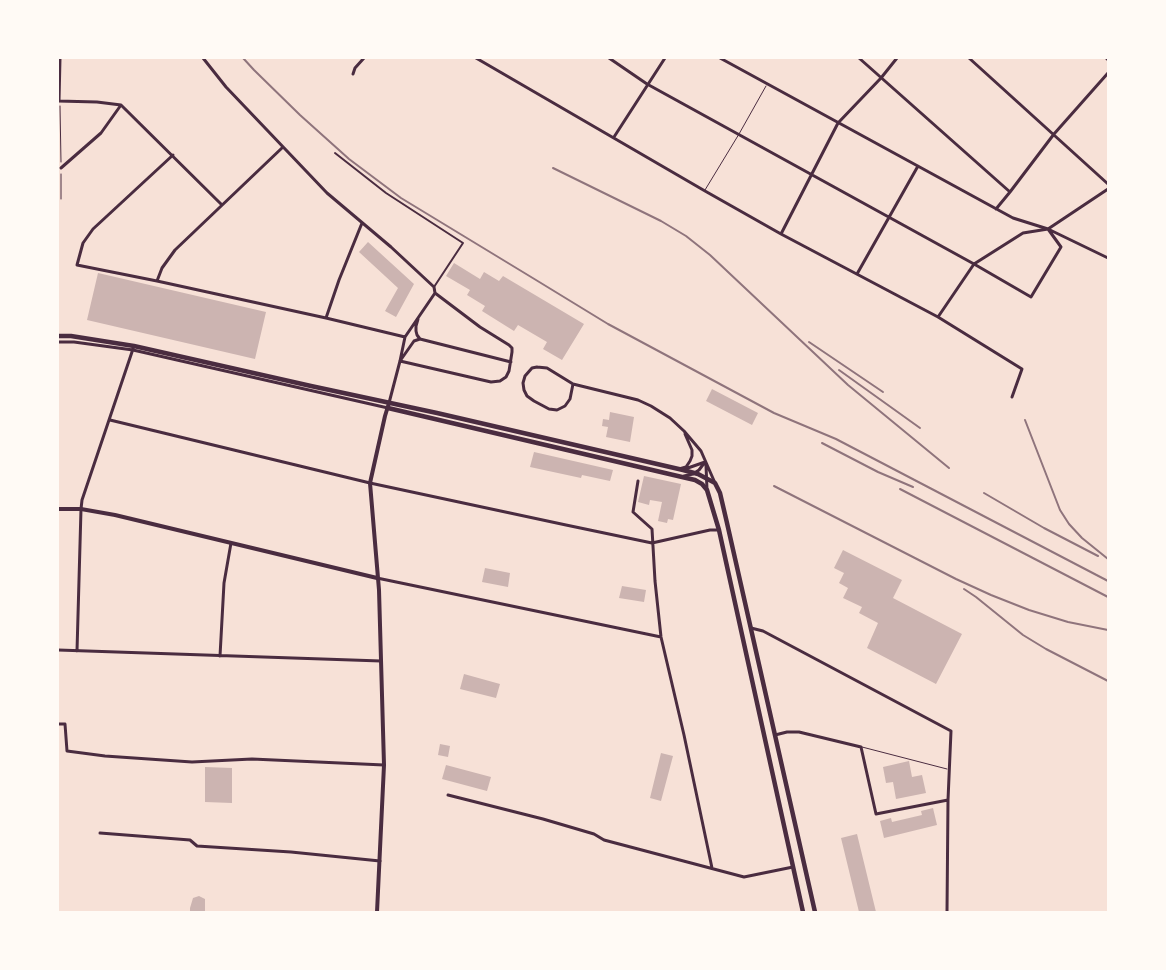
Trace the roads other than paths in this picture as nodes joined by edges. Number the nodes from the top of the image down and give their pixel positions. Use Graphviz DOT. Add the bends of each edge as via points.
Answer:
graph roads {
  1 [pos="60,58"];
  2 [pos="203,58"];
  3 [pos="364,58"];
  4 [pos="476,58"];
  5 [pos="609,58"];
  6 [pos="664,58"];
  7 [pos="720,58"];
  8 [pos="858,58"];
  9 [pos="897,58"];
  10 [pos="969,58"];
  11 [pos="1108,73"];
  12 [pos="352,74"];
  13 [pos="881,78"];
  14 [pos="647,84"];
  15 [pos="767,84"];
  16 [pos="58,100"];
  17 [pos="121,105"];
  18 [pos="838,123"];
  19 [pos="739,134"];
  20 [pos="1054,134"];
  21 [pos="614,137"];
  22 [pos="283,147"];
  23 [pos="335,153"];
  24 [pos="173,156"];
  25 [pos="918,166"];
  26 [pos="61,168"];
  27 [pos="812,175"];
  28 [pos="1108,184"];
  29 [pos="1108,189"];
  30 [pos="705,191"];
  31 [pos="1010,192"];
  32 [pos="222,205"];
  33 [pos="996,209"];
  34 [pos="889,217"];
  35 [pos="362,223"];
  36 [pos="1048,229"];
  37 [pos="781,234"];
  38 [pos="1108,258"];
  39 [pos="974,264"];
  40 [pos="857,274"];
  41 [pos="156,281"];
  42 [pos="434,287"];
  43 [pos="435,293"];
  44 [pos="422,311"];
  45 [pos="938,317"];
  46 [pos="326,318"];
  47 [pos="58,336"];
  48 [pos="405,337"];
  49 [pos="420,339"];
  50 [pos="58,342"];
  51 [pos="133,348"];
  52 [pos="400,361"];
  53 [pos="510,362"];
  54 [pos="573,384"];
  55 [pos="1012,397"];
  56 [pos="390,403"];
  57 [pos="388,408"];
  58 [pos="110,420"];
  59 [pos="684,431"];
  60 [pos="705,462"];
  61 [pos="681,469"];
  62 [pos="694,473"];
  63 [pos="682,477"];
  64 [pos="707,478"];
  65 [pos="638,481"];
  66 [pos="370,483"];
  67 [pos="714,483"];
  68 [pos="707,490"];
  69 [pos="58,509"];
  70 [pos="80,509"];
  71 [pos="719,530"];
  72 [pos="231,543"];
  73 [pos="652,543"];
  74 [pos="378,578"];
  75 [pos="751,628"];
  76 [pos="740,630"];
  77 [pos="661,637"];
  78 [pos="58,650"];
  79 [pos="76,651"];
  80 [pos="220,656"];
  81 [pos="381,661"];
  82 [pos="58,724"];
  83 [pos="775,735"];
  84 [pos="764,737"];
  85 [pos="861,747"];
  86 [pos="384,765"];
  87 [pos="949,770"];
  88 [pos="448,795"];
  89 [pos="948,800"];
  90 [pos="100,833"];
  91 [pos="380,861"];
  92 [pos="793,867"];
  93 [pos="712,868"];
  94 [pos="377,912"];
  95 [pos="803,912"];
  96 [pos="815,912"];
  97 [pos="947,912"];
  1 -- 16 [label="street"];
  2 -- 22 [label="street"];
  3 -- 12 [label="street"];
  4 -- 21 [label="street"];
  5 -- 14 [label="street"];
  6 -- 14 [label="street"];
  7 -- 15 [label="street"];
  8 -- 13 [label="street"];
  9 -- 13 [label="street"];
  10 -- 20 [label="street"];
  11 -- 20 [label="street"];
  13 -- 18 [label="street"];
  13 -- 31 [label="street"];
  14 -- 19 [label="street"];
  14 -- 21 [label="street"];
  15 -- 18 [label="street"];
  15 -- 19 [label="lane"];
  16 -- 17 [label="street"];
  17 -- 24 [label="street"];
  17 -- 26 [label="street" via="101,133"];
  18 -- 25 [label="street"];
  18 -- 27 [label="street"];
  19 -- 27 [label="street"];
  19 -- 30 [label="lane"];
  20 -- 28 [label="street"];
  20 -- 31 [label="street"];
  21 -- 30 [label="street"];
  22 -- 32 [label="street"];
  22 -- 35 [label="street" via="327,194"];
  23 -- 42 [label="street" via="386,193 463,243"];
  24 -- 32 [label="street"];
  24 -- 41 [label="street" via="93,230 83,243 77,265"];
  25 -- 33 [label="street"];
  25 -- 34 [label="street"];
  27 -- 34 [label="street"];
  27 -- 37 [label="street"];
  29 -- 36 [label="street"];
  30 -- 37 [label="street"];
  31 -- 33 [label="street"];
  32 -- 41 [label="street" via="175,250"];
  33 -- 36 [label="street"];
  34 -- 39 [label="street"];
  34 -- 40 [label="street"];
  35 -- 42 [label="street"];
  35 -- 46 [label="street"];
  36 -- 38 [label="street"];
  36 -- 39 [label="street" via="1023,233"];
  36 -- 39 [label="street" via="1061,247 1031,298"];
  37 -- 40 [label="street"];
  39 -- 45 [label="street"];
  40 -- 45 [label="street"];
  41 -- 46 [label="street"];
  42 -- 43 [label="street"];
  43 -- 44 [label="street"];
  43 -- 53 [label="street" via="509,345 512,348"];
  44 -- 48 [label="street"];
  44 -- 49 [label="street" via="416,326"];
  45 -- 55 [label="street" via="1022,369"];
  46 -- 48 [label="street"];
  47 -- 51 [label="main road"];
  48 -- 52 [label="street"];
  49 -- 52 [label="street" via="414,341"];
  49 -- 53 [label="street"];
  50 -- 51 [label="street"];
  51 -- 56 [label="main road"];
  51 -- 57 [label="street"];
  51 -- 58 [label="street"];
  52 -- 53 [label="street" via="491,382 506,377"];
  52 -- 56 [label="street"];
  54 -- 54 [label="street" via="547,368 537,367 528,371 523,383 527,396 542,406 557,410 570,399"];
  54 -- 59 [label="street" via="651,406"];
  56 -- 57 [label="main road"];
  56 -- 61 [label="main road"];
  57 -- 63 [label="main road"];
  57 -- 66 [label="main road"];
  58 -- 66 [label="street"];
  58 -- 70 [label="street"];
  59 -- 60 [label="street" via="701,451"];
  59 -- 61 [label="street" via="692,456 686,467"];
  60 -- 61 [label="street"];
  60 -- 62 [label="street"];
  60 -- 64 [label="street"];
  60 -- 67 [label="street"];
  61 -- 62 [label="main road"];
  62 -- 63 [label="street"];
  62 -- 64 [label="main road"];
  63 -- 68 [label="main road" via="695,480"];
  64 -- 67 [label="main road"];
  64 -- 68 [label="street"];
  65 -- 73 [label="street" via="633,512 652,529"];
  66 -- 73 [label="street"];
  66 -- 74 [label="main road"];
  67 -- 75 [label="main road" via="720,493"];
  68 -- 71 [label="main road"];
  69 -- 70 [label="main road"];
  70 -- 72 [label="main road"];
  70 -- 79 [label="street"];
  71 -- 73 [label="street"];
  71 -- 76 [label="main road"];
  72 -- 74 [label="main road"];
  72 -- 80 [label="street" via="224,583"];
  73 -- 77 [label="street"];
  74 -- 77 [label="street"];
  74 -- 81 [label="main road"];
  75 -- 76 [label="main road"];
  75 -- 83 [label="main road"];
  75 -- 87 [label="street" via="763,631 951,731"];
  76 -- 84 [label="main road"];
  77 -- 93 [label="street"];
  78 -- 79 [label="street"];
  79 -- 80 [label="street"];
  80 -- 81 [label="street"];
  81 -- 86 [label="main road"];
  82 -- 86 [label="street" via="66,724 67,751 105,756 192,762 252,759"];
  83 -- 84 [label="main road"];
  83 -- 85 [label="street" via="799,732"];
  83 -- 96 [label="main road"];
  84 -- 92 [label="main road"];
  85 -- 87 [label="lane"];
  85 -- 89 [label="street" via="876,814"];
  86 -- 91 [label="main road"];
  87 -- 89 [label="street"];
  88 -- 93 [label="street"];
  89 -- 97 [label="street"];
  90 -- 91 [label="street" via="190,840 197,846"];
  91 -- 94 [label="main road"];
  92 -- 93 [label="street" via="744,877"];
  92 -- 95 [label="main road"];
}
